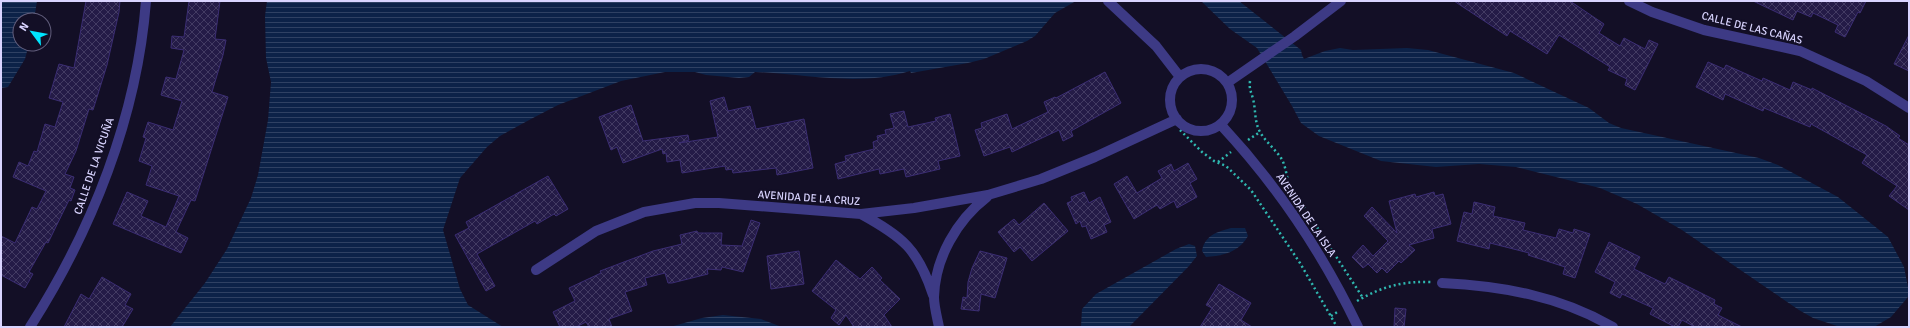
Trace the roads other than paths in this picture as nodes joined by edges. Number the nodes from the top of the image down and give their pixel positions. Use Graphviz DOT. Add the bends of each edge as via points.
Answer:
graph roads {
  1 [pos="146,1"];
  2 [pos="1108,1"];
  3 [pos="1341,1"];
  4 [pos="1628,1"];
  5 [pos="1180,77"];
  6 [pos="1227,83"];
  7 [pos="1909,108"];
  8 [pos="1174,121"];
  9 [pos="1221,124"];
  10 [pos="988,195"];
  11 [pos="862,214"];
  12 [pos="536,270"];
  13 [pos="1442,283"];
  14 [pos="934,298"];
  15 [pos="30,327"];
  16 [pos="939,327"];
  17 [pos="1358,327"];
  18 [pos="1613,327"];
  1 -- 15 [label="street, CALLE DE LA VICUÑA" via="134,75 118,139 99,196 62,275"];
  2 -- 5 [label="street" via="1156,46"];
  3 -- 6 [label="street"];
  4 -- 7 [label="street, CALLE DE LAS CAÑAS" via="1704,30 1800,51 1866,81"];
  5 -- 6 [label="street" via="1188,72 1205,69 1214,72"];
  5 -- 8 [label="street" via="1171,98"];
  6 -- 9 [label="street" via="1232,100 1227,118"];
  8 -- 9 [label="street" via="1198,132 1214,129"];
  8 -- 10 [label="street, AVENIDA DE LA CRUZ" via="1095,157"];
  9 -- 17 [label="street, AVENIDA DE LA ISLA" via="1253,159 1276,191 1326,267"];
  10 -- 11 [label="street, AVENIDA DE LA CRUZ"];
  10 -- 14 [label="street" via="972,209 952,237 936,278"];
  11 -- 12 [label="street, AVENIDA DE LA CRUZ" via="720,203 670,207 644,212 596,231"];
  11 -- 14 [label="street" via="884,227 914,252 925,271"];
  13 -- 18 [label="street" via="1482,285 1525,292 1580,310"];
  14 -- 16 [label="street"];
}
